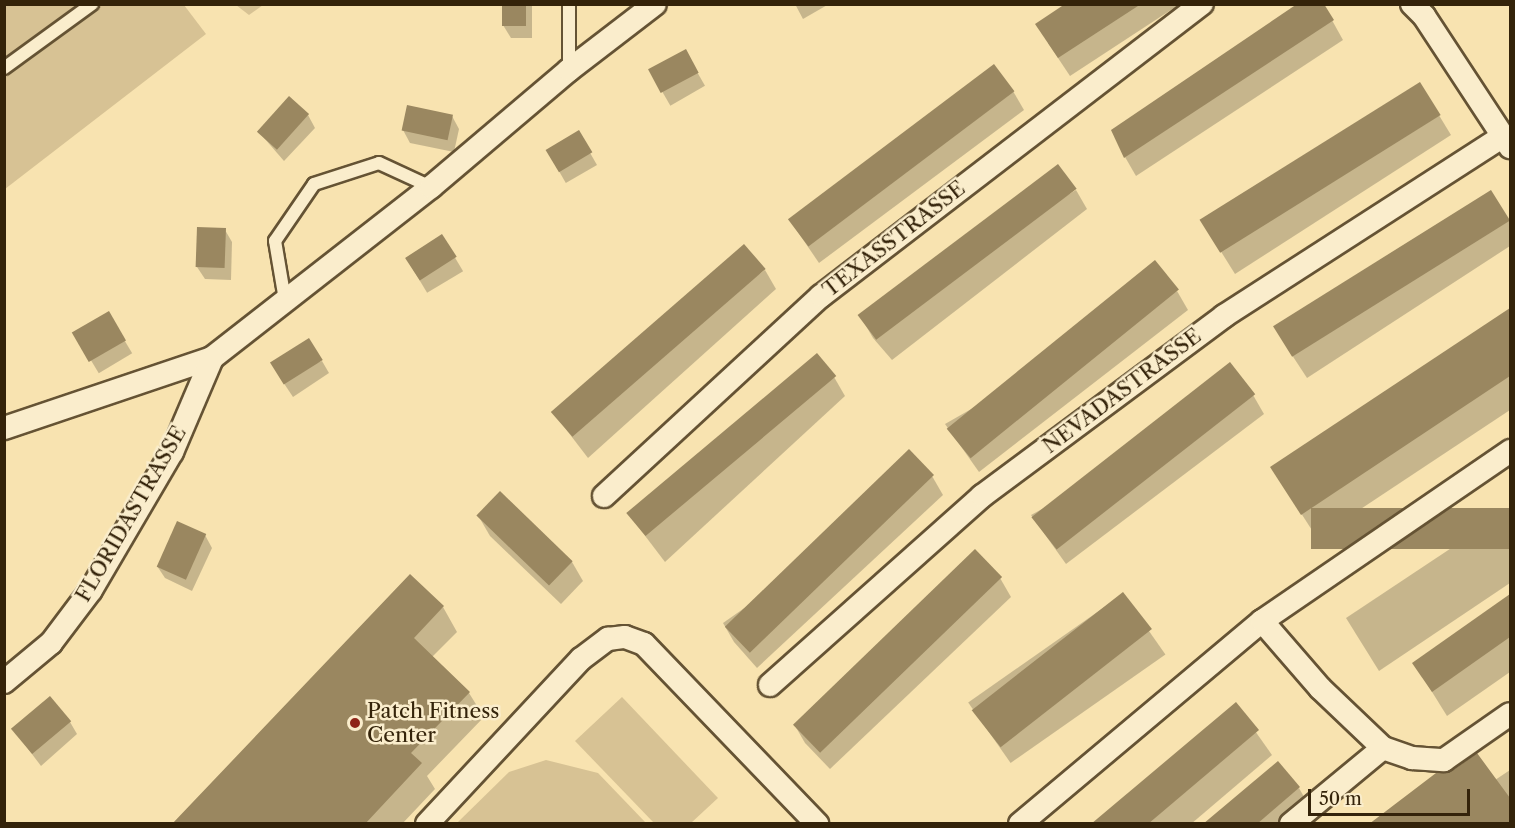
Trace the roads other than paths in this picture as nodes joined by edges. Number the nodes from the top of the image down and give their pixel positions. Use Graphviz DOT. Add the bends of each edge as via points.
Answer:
graph roads {
  1 [pos="92,4"];
  2 [pos="569,4"];
  3 [pos="656,4"];
  4 [pos="1202,4"];
  5 [pos="1412,4"];
  6 [pos="4,68"];
  7 [pos="570,70"];
  8 [pos="1507,142"];
  9 [pos="431,188"];
  10 [pos="285,300"];
  11 [pos="212,358"];
  12 [pos="4,428"];
  13 [pos="1510,451"];
  14 [pos="604,496"];
  15 [pos="1262,621"];
  16 [pos="4,682"];
  17 [pos="770,685"];
  18 [pos="1510,714"];
  19 [pos="1383,748"];
  20 [pos="427,824"];
  21 [pos="817,824"];
  22 [pos="1020,824"];
  23 [pos="1291,824"];
  1 -- 6 [label="lane"];
  2 -- 7 [label="lane"];
  3 -- 7 [label="street, FLORIDASTRASSE"];
  4 -- 14 [label="street, TEXASSTRASSE" via="821,296"];
  5 -- 8 [label="street" via="1460,68"];
  7 -- 9 [label="street, FLORIDASTRASSE"];
  8 -- 17 [label="street, NEVADASTRASSE" via="1224,316 1010,475"];
  9 -- 10 [label="street, FLORIDASTRASSE"];
  9 -- 10 [label="lane" via="379,163 315,184 274,240"];
  10 -- 11 [label="street, FLORIDASTRASSE"];
  11 -- 12 [label="street, FLORIDASTRASSE"];
  11 -- 16 [label="street, FLORIDASTRASSE" via="172,452 91,590 51,643"];
  13 -- 15 [label="street"];
  15 -- 19 [label="street" via="1320,688"];
  15 -- 22 [label="street"];
  18 -- 19 [label="street" via="1444,760 1412,758"];
  19 -- 23 [label="street"];
  20 -- 21 [label="street" via="581,659 608,639 625,637 644,644"];
}
